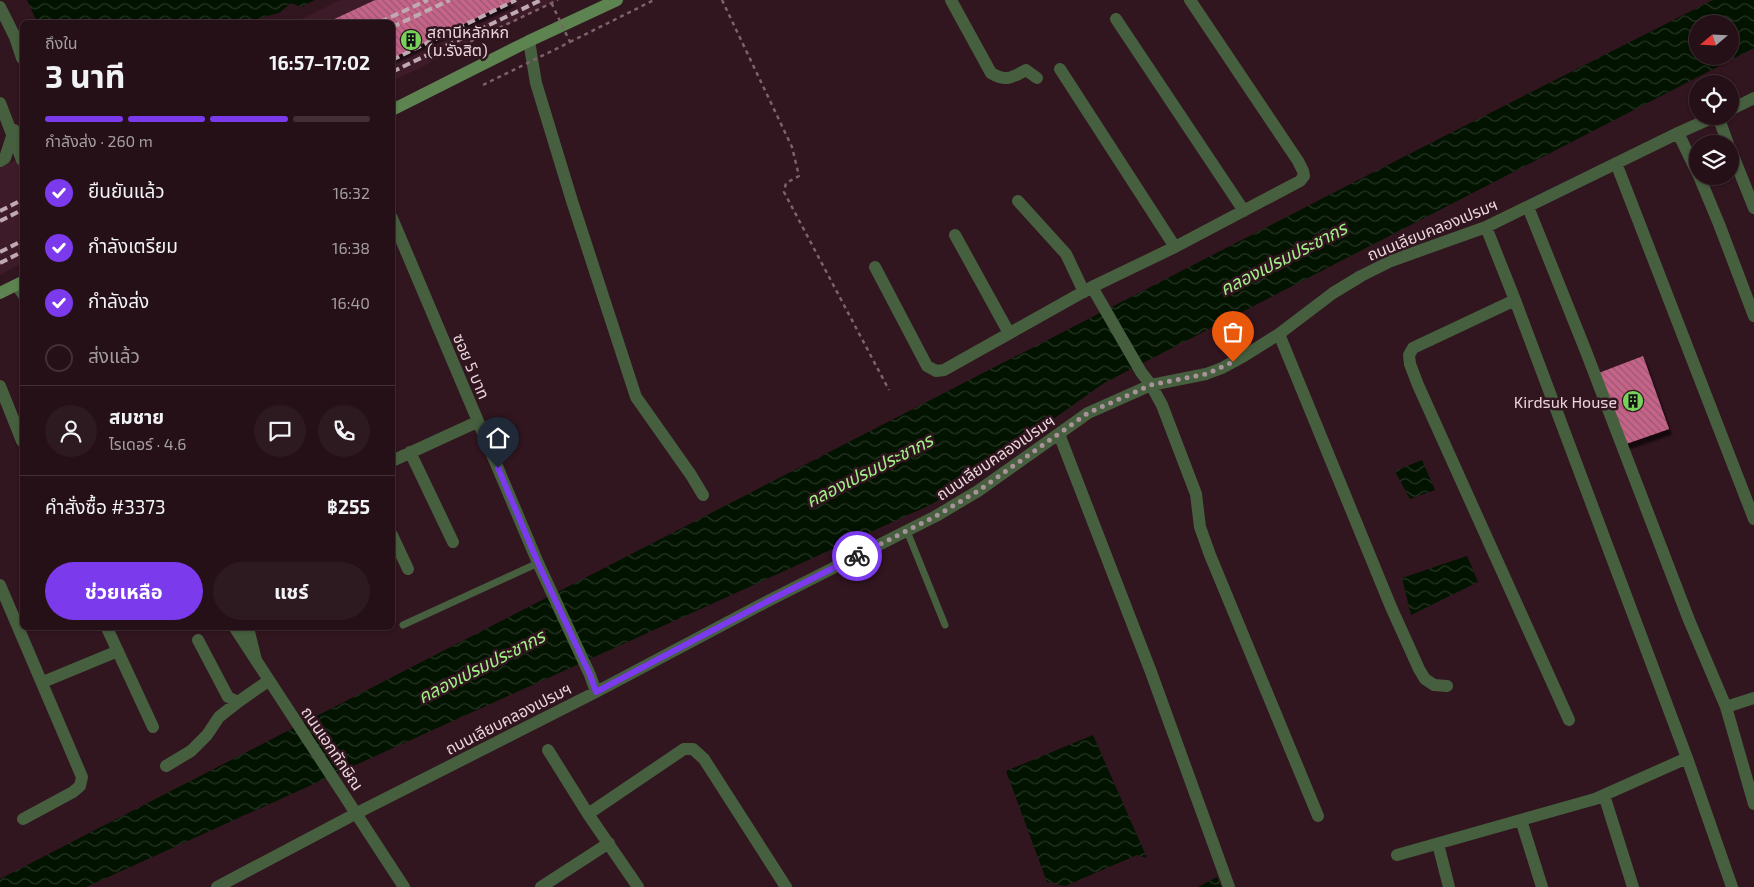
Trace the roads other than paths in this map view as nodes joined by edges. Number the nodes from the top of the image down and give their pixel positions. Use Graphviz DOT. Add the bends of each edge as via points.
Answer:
graph roads {
  1 [pos="617,0"];
  2 [pos="951,0"];
  3 [pos="1190,0"];
  4 [pos="0,7"];
  5 [pos="1116,19"];
  6 [pos="529,41"];
  7 [pos="20,52"];
  8 [pos="1060,69"];
  9 [pos="1037,78"];
  10 [pos="1754,98"];
  11 [pos="0,103"];
  12 [pos="1739,106"];
  13 [pos="395,108"];
  14 [pos="0,122"];
  15 [pos="1696,125"];
  16 [pos="18,131"];
  17 [pos="1678,133"];
  18 [pos="20,155"];
  19 [pos="1689,156"];
  20 [pos="0,161"];
  21 [pos="1616,163"];
  22 [pos="1739,170"];
  23 [pos="1702,185"];
  24 [pos="1018,201"];
  25 [pos="1528,207"];
  26 [pos="1754,208"];
  27 [pos="1244,211"];
  28 [pos="395,225"];
  29 [pos="1486,227"];
  30 [pos="955,235"];
  31 [pos="1175,248"];
  32 [pos="875,267"];
  33 [pos="18,284"];
  34 [pos="1091,292"];
  35 [pos="0,293"];
  36 [pos="1515,300"];
  37 [pos="1754,316"];
  38 [pos="1009,333"];
  39 [pos="1279,334"];
  40 [pos="1151,385"];
  41 [pos="0,386"];
  42 [pos="478,422"];
  43 [pos="1058,434"];
  44 [pos="20,436"];
  45 [pos="410,452"];
  46 [pos="395,460"];
  47 [pos="703,495"];
  48 [pos="1754,519"];
  49 [pos="907,531"];
  50 [pos="395,541"];
  51 [pos="452,542"];
  52 [pos="538,563"];
  53 [pos="408,569"];
  54 [pos="0,585"];
  55 [pos="17,608"];
  56 [pos="403,625"];
  57 [pos="945,625"];
  58 [pos="25,630"];
  59 [pos="108,630"];
  60 [pos="236,630"];
  61 [pos="248,630"];
  62 [pos="198,640"];
  63 [pos="118,651"];
  64 [pos="256,662"];
  65 [pos="268,681"];
  66 [pos="43,682"];
  67 [pos="1447,686"];
  68 [pos="596,692"];
  69 [pos="1754,698"];
  70 [pos="238,702"];
  71 [pos="1726,708"];
  72 [pos="1569,720"];
  73 [pos="153,727"];
  74 [pos="548,750"];
  75 [pos="1687,758"];
  76 [pos="166,766"];
  77 [pos="1604,795"];
  78 [pos="1754,804"];
  79 [pos="357,813"];
  80 [pos="588,814"];
  81 [pos="1318,816"];
  82 [pos="23,819"];
  83 [pos="1521,820"];
  84 [pos="609,843"];
  85 [pos="1438,844"];
  86 [pos="1397,855"];
  87 [pos="216,887"];
  88 [pos="404,887"];
  89 [pos="541,887"];
  90 [pos="638,887"];
  91 [pos="786,887"];
  92 [pos="1229,887"];
  93 [pos="1449,887"];
  94 [pos="1542,887"];
  95 [pos="1633,887"];
  96 [pos="1732,887"];
  1 -- 6 [label="main road"];
  2 -- 9 [label="street" via="991,73 1003,79 1026,70"];
  3 -- 27 [label="street" via="1303,171 1300,181"];
  4 -- 7 [label="street"];
  5 -- 27 [label="street"];
  6 -- 13 [label="main road"];
  6 -- 47 [label="street" via="536,83 636,397"];
  8 -- 31 [label="street"];
  10 -- 12 [label="street"];
  11 -- 18 [label="street, bridge"];
  14 -- 16 [label="lane"];
  15 -- 17 [label="street, ถนนเลียบคลองเปรมฯ"];
  16 -- 20 [label="street" via="5,158"];
  17 -- 19 [label="street"];
  17 -- 21 [label="street, ถนนเลียบคลองเปรมฯ"];
  21 -- 25 [label="street, ถนนเลียบคลองเปรมฯ"];
  21 -- 48 [label="street"];
  22 -- 26 [label="street"];
  23 -- 37 [label="street"];
  24 -- 34 [label="street" via="1066,254"];
  25 -- 29 [label="street, ถนนเลียบคลองเปรมฯ"];
  25 -- 71 [label="street"];
  27 -- 31 [label="street"];
  28 -- 42 [label="street, ซอย 5 บาท"];
  29 -- 36 [label="street"];
  29 -- 39 [label="street, ถนนเลียบคลองเปรมฯ" via="1391,261 1361,276"];
  30 -- 38 [label="street"];
  31 -- 34 [label="street"];
  32 -- 38 [label="street" via="927,366 936,371 944,370"];
  33 -- 35 [label="main road"];
  34 -- 38 [label="street"];
  34 -- 40 [label="street"];
  36 -- 72 [label="street" via="1413,348 1409,355 1410,364"];
  36 -- 75 [label="street"];
  39 -- 40 [label="street, ถนนเลียบคลองเปรมฯ" via="1206,374"];
  39 -- 67 [label="street" via="1419,669 1434,685"];
  40 -- 43 [label="street, ถนนเลียบคลองเปรมฯ" via="1088,413"];
  40 -- 81 [label="street" via="1162,405 1196,494 1200,527 1210,555"];
  41 -- 44 [label="street"];
  42 -- 45 [label="street"];
  42 -- 52 [label="street, ซอย 5 บาท"];
  43 -- 49 [label="street, ถนนเลียบคลองเปรมฯ" via="978,491"];
  43 -- 92 [label="street" via="1151,672"];
  45 -- 46 [label="street"];
  45 -- 51 [label="street"];
  49 -- 57 [label="lane"];
  49 -- 68 [label="street, ถนนเลียบคลองเปรมฯ"];
  50 -- 53 [label="street"];
  52 -- 56 [label="lane"];
  52 -- 68 [label="street, ซอย 5 บาท"];
  54 -- 55 [label="street"];
  58 -- 66 [label="street"];
  59 -- 63 [label="street"];
  60 -- 64 [label="street, ถนนเอกทักษิณ"];
  61 -- 64 [label="street"];
  62 -- 70 [label="street" via="228,697"];
  63 -- 66 [label="street"];
  63 -- 73 [label="street"];
  64 -- 65 [label="street, ถนนเอกทักษิณ"];
  65 -- 70 [label="street"];
  65 -- 79 [label="street, ถนนเอกทักษิณ"];
  66 -- 82 [label="street" via="82,777 80,786 72,792"];
  68 -- 79 [label="street, ถนนเลียบคลองเปรมฯ"];
  69 -- 71 [label="street"];
  70 -- 76 [label="street" via="219,717 192,751"];
  71 -- 78 [label="street"];
  74 -- 80 [label="street"];
  75 -- 77 [label="street"];
  75 -- 96 [label="street"];
  77 -- 83 [label="street"];
  77 -- 95 [label="street"];
  79 -- 87 [label="street, ถนนเลียบคลองเปรมฯ"];
  79 -- 88 [label="street, ถนนเอกทักษิณ"];
  80 -- 84 [label="street"];
  80 -- 91 [label="street" via="684,750 693,749 704,759"];
  83 -- 85 [label="street"];
  83 -- 94 [label="street"];
  84 -- 89 [label="street"];
  84 -- 90 [label="street"];
  85 -- 86 [label="street"];
  85 -- 93 [label="street"];
}
